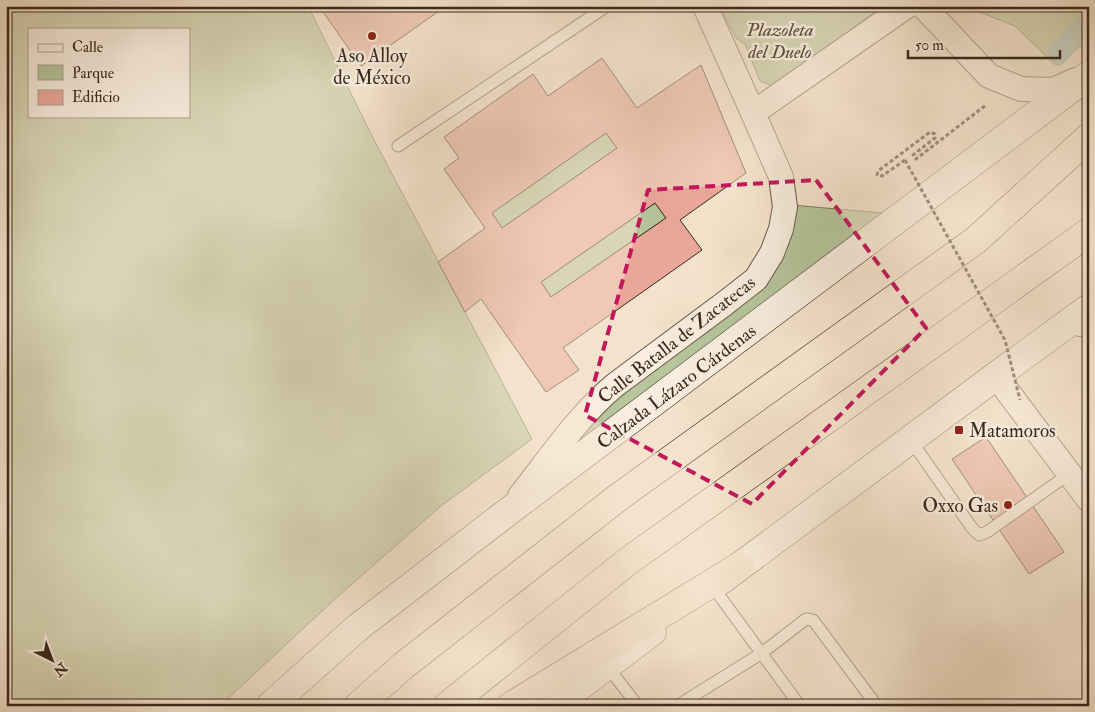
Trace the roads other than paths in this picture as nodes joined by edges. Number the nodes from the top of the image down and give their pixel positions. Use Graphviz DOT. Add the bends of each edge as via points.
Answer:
graph roads {
  1 [pos="607,6"];
  2 [pos="705,6"];
  3 [pos="907,6"];
  4 [pos="923,6"];
  5 [pos="1089,75"];
  6 [pos="753,113"];
  7 [pos="1089,137"];
  8 [pos="398,146"];
  9 [pos="1089,232"];
  10 [pos="1089,308"];
  11 [pos="1076,330"];
  12 [pos="996,376"];
  13 [pos="910,439"];
  14 [pos="1069,474"];
  15 [pos="1089,500"];
  16 [pos="505,514"];
  17 [pos="740,566"];
  18 [pos="713,586"];
  19 [pos="762,653"];
  20 [pos="606,666"];
  21 [pos="270,706"];
  22 [pos="358,706"];
  23 [pos="447,706"];
  24 [pos="511,706"];
  25 [pos="553,706"];
  26 [pos="638,706"];
  27 [pos="677,706"];
  28 [pos="800,706"];
  29 [pos="877,706"];
  1 -- 8 [label="lane"];
  2 -- 6 [label="street, Calle Batalla de Zacatecas"];
  3 -- 6 [label="street"];
  4 -- 5 [label="street" via="989,76 1021,89 1053,90"];
  5 -- 16 [label="main road, Calzada Lázaro Cárdenas"];
  6 -- 16 [label="street, Calle Batalla de Zacatecas" via="781,177 784,207 781,229 772,253 756,279 604,394"];
  7 -- 22 [label="highway" via="976,240 620,496 403,666"];
  9 -- 23 [label="highway" via="627,562"];
  10 -- 11 [label="main road"];
  11 -- 12 [label="main road"];
  12 -- 13 [label="main road"];
  12 -- 14 [label="street"];
  13 -- 14 [label="lane" via="979,535"];
  13 -- 17 [label="main road"];
  14 -- 15 [label="street"];
  16 -- 21 [label="main road, Calzada Lázaro Cárdenas" via="357,628"];
  17 -- 18 [label="main road"];
  17 -- 24 [label="highway"];
  18 -- 19 [label="lane"];
  18 -- 20 [label="main road"];
  19 -- 27 [label="lane"];
  19 -- 28 [label="lane"];
  19 -- 29 [label="lane" via="806,619 813,620"];
  20 -- 25 [label="main road"];
  20 -- 26 [label="lane"];
}
